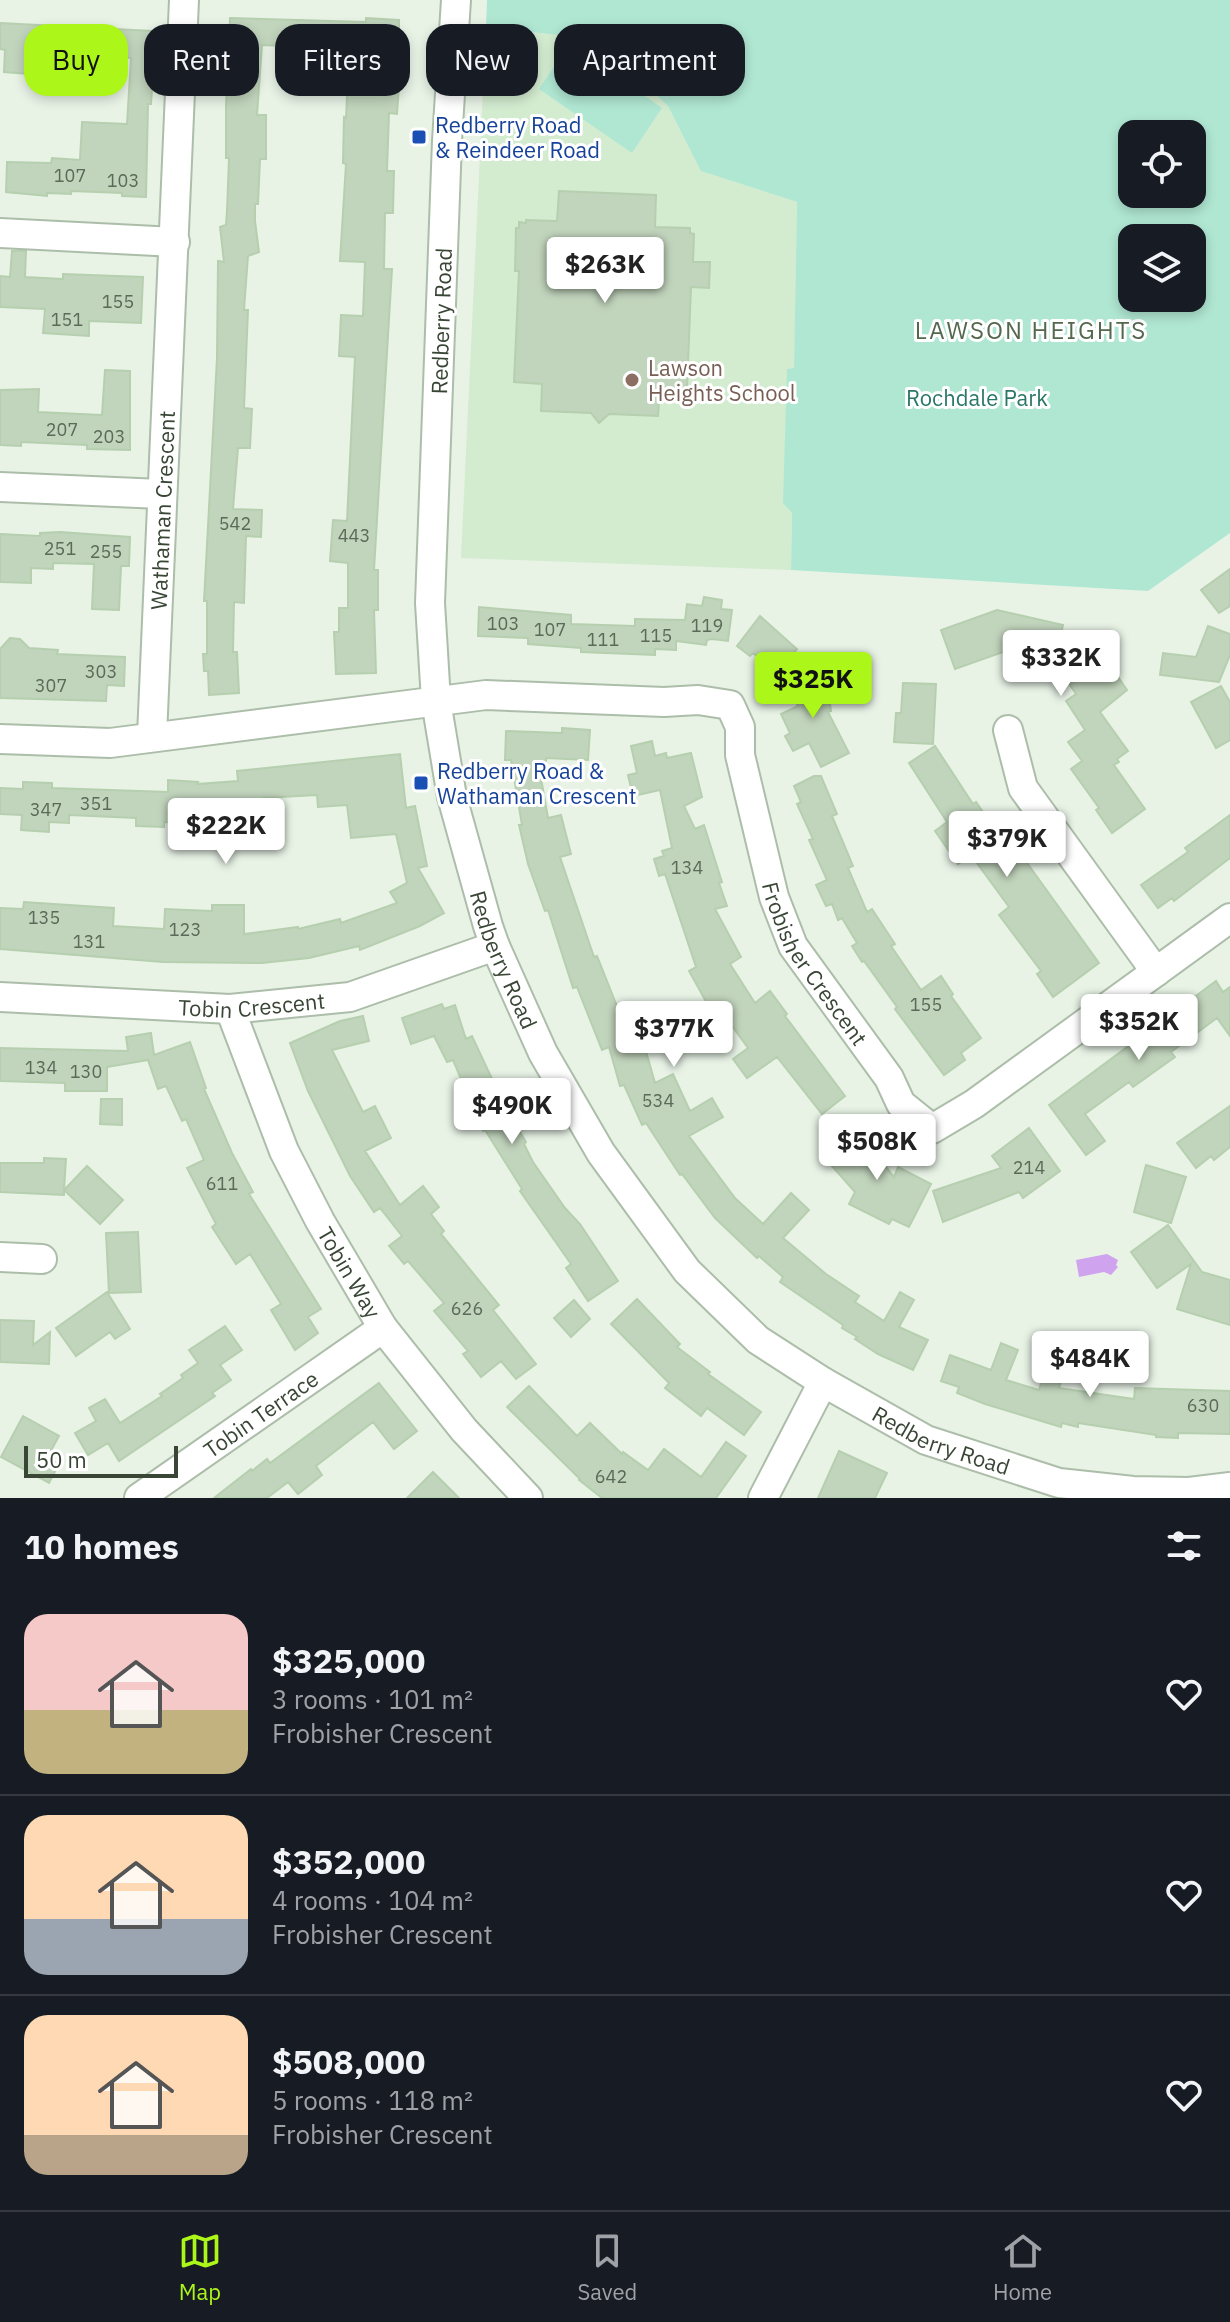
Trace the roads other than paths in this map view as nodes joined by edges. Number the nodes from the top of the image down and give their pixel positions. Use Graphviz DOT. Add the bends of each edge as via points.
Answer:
graph roads {
  1 [pos="184,0"];
  2 [pos="456,0"];
  3 [pos="0,233"];
  4 [pos="175,242"];
  5 [pos="0,487"];
  6 [pos="161,494"];
  7 [pos="436,701"];
  8 [pos="1008,730"];
  9 [pos="152,736"];
  10 [pos="0,739"];
  11 [pos="1230,918"];
  12 [pos="495,946"];
  13 [pos="1156,972"];
  14 [pos="0,997"];
  15 [pos="230,1009"];
  16 [pos="0,1257"];
  17 [pos="42,1259"];
  18 [pos="383,1328"];
  19 [pos="823,1382"];
  20 [pos="1230,1487"];
  21 [pos="1056,1491"];
  22 [pos="139,1498"];
  23 [pos="528,1498"];
  24 [pos="763,1498"];
  1 -- 4 [label="street, Wathaman Crescent"];
  2 -- 7 [label="street, Redberry Road" via="430,603"];
  3 -- 4 [label="street"];
  4 -- 6 [label="street, Wathaman Crescent"];
  5 -- 6 [label="street"];
  6 -- 9 [label="street, Wathaman Crescent"];
  7 -- 9 [label="street"];
  7 -- 12 [label="street, Redberry Road" via="452,797"];
  7 -- 13 [label="street, Frobisher Crescent" via="486,695 730,705 740,727 740,755 774,897 793,946 889,1078 901,1104 932,1129"];
  8 -- 13 [label="street" via="1023,788"];
  9 -- 10 [label="street" via="110,743"];
  11 -- 13 [label="street, Frobisher Crescent"];
  12 -- 15 [label="street, Tobin Crescent" via="350,997"];
  12 -- 19 [label="street, Redberry Road" via="543,1053 601,1153 675,1256 758,1340"];
  14 -- 15 [label="street, Tobin Crescent"];
  15 -- 18 [label="street, Tobin Way" via="284,1151"];
  16 -- 17 [label="street"];
  18 -- 22 [label="street, Tobin Terrace"];
  18 -- 23 [label="street, Tobin Way" via="464,1430"];
  19 -- 21 [label="street, Redberry Road" via="926,1440"];
  19 -- 24 [label="street"];
  20 -- 21 [label="street, Redberry Road" via="1189,1492"];
}
